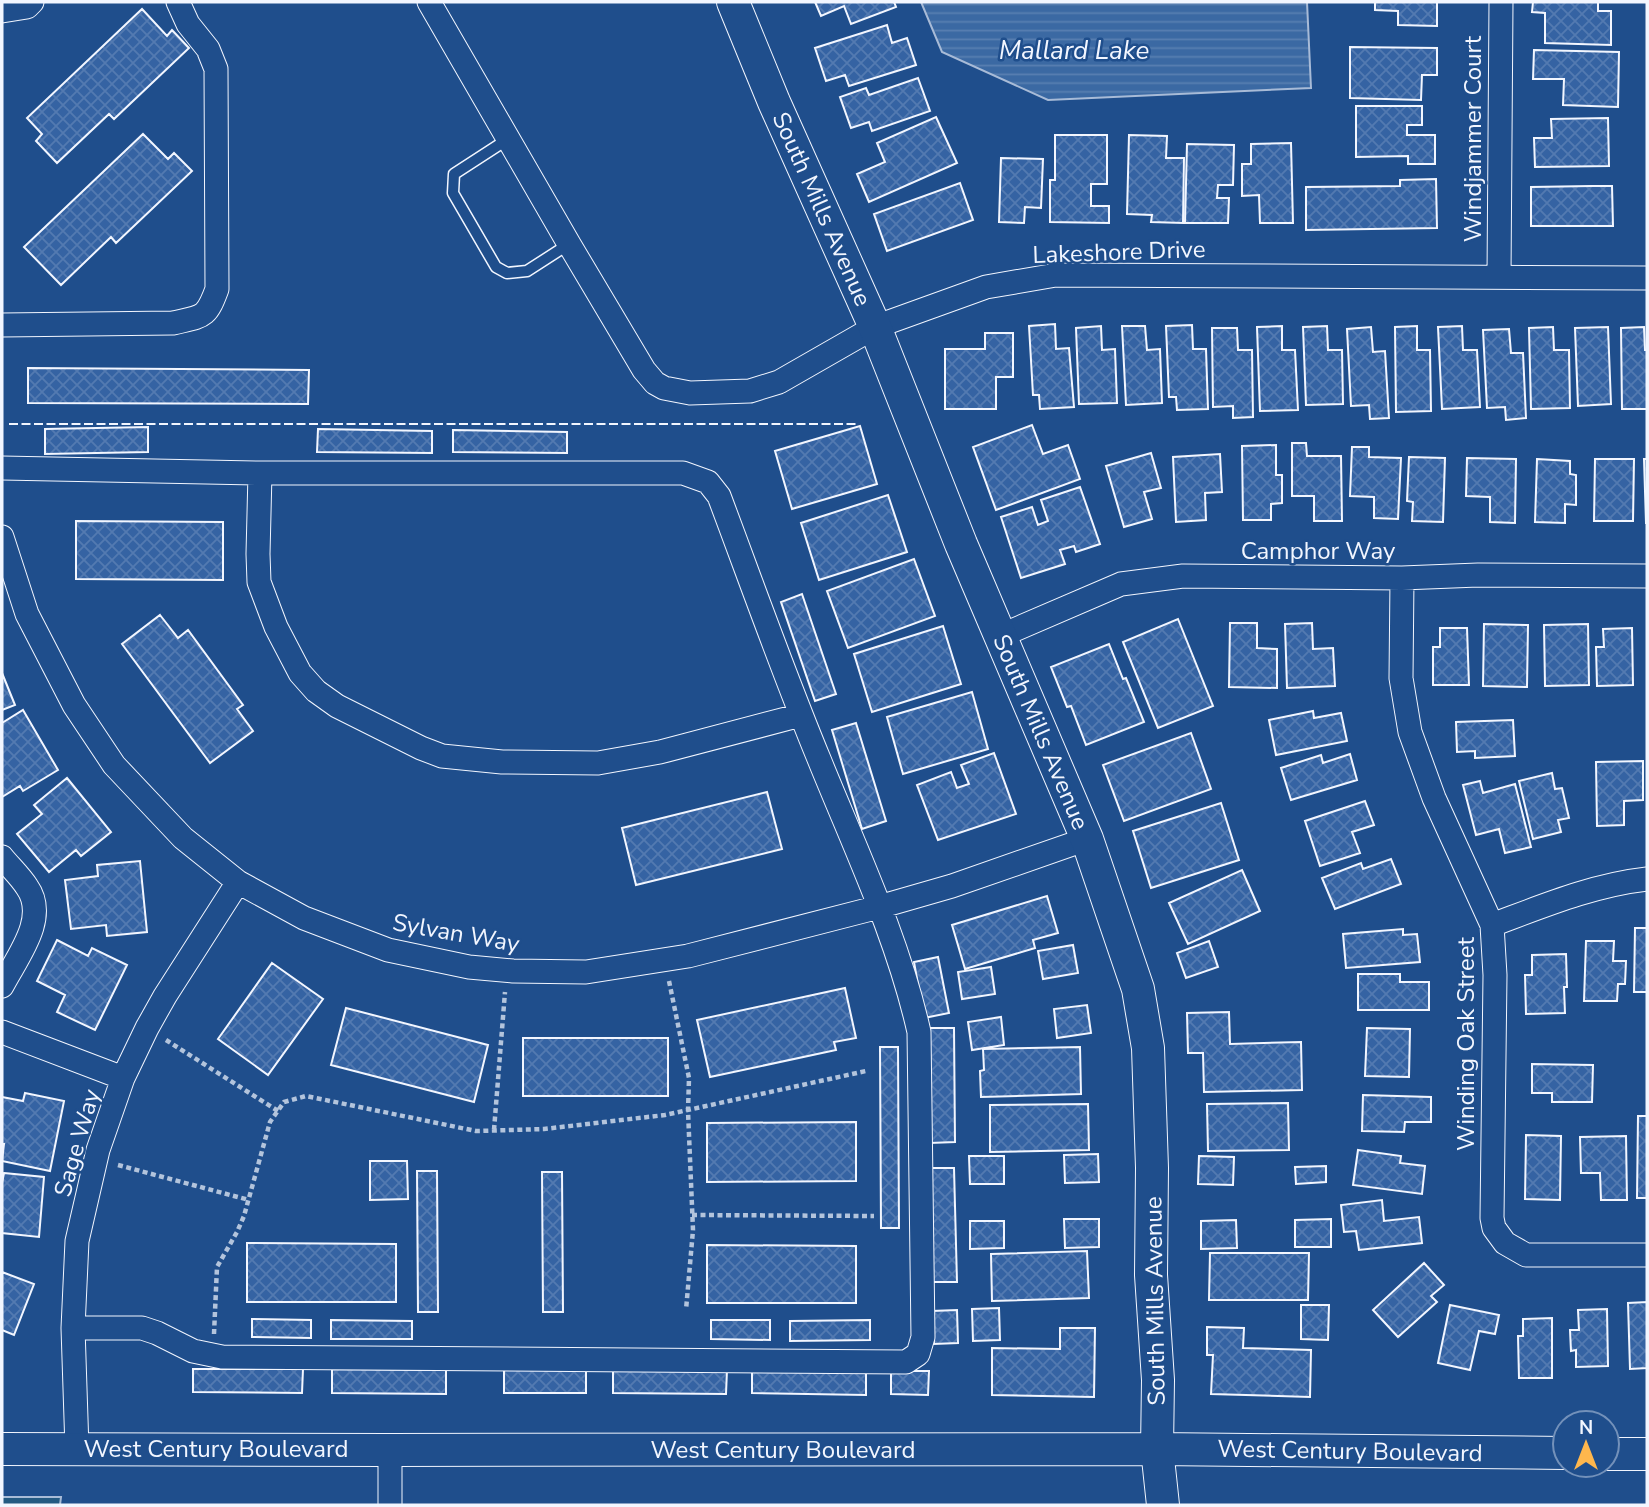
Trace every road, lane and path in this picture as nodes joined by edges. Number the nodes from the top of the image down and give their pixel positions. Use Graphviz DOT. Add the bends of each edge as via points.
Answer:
graph roads {
  1 [pos="32,2"];
  2 [pos="178,2"];
  3 [pos="429,2"];
  4 [pos="733,2"];
  5 [pos="1501,2"];
  6 [pos="2,10"];
  7 [pos="508,139"];
  8 [pos="569,244"];
  9 [pos="1499,277"];
  10 [pos="1647,278"];
  11 [pos="2,325"];
  12 [pos="875,327"];
  13 [pos="2,468"];
  14 [pos="260,473"];
  15 [pos="2,537"];
  16 [pos="1647,576"];
  17 [pos="1402,578"];
  18 [pos="1000,636"];
  19 [pos="801,715"];
  20 [pos="1087,838"];
  21 [pos="2,858"];
  22 [pos="1647,879"];
  23 [pos="238,882"];
  24 [pos="880,907"];
  25 [pos="1492,925"];
  26 [pos="664,960"];
  27 [pos="507,971"];
  28 [pos="2,986"];
  29 [pos="148,1028"];
  30 [pos="2,1032"];
  31 [pos="866,1071"];
  32 [pos="123,1078"];
  33 [pos="278,1111"];
  34 [pos="688,1111"];
  35 [pos="494,1130"];
  36 [pos="97,1159"];
  37 [pos="249,1200"];
  38 [pos="692,1215"];
  39 [pos="874,1216"];
  40 [pos="1647,1255"];
  41 [pos="686,1310"];
  42 [pos="73,1328"];
  43 [pos="213,1356"];
  44 [pos="2,1449"];
  45 [pos="77,1449"];
  46 [pos="1157,1449"];
  47 [pos="390,1450"];
  48 [pos="1551,1453"];
  49 [pos="1621,1454"];
  50 [pos="1647,1454"];
  51 [pos="390,1505"];
  52 [pos="1163,1505"];
  1 -- 6 [label="street" via="27,7"];
  2 -- 11 [label="street" via="216,69 217,289 210,308 200,317 173,323"];
  3 -- 7 [label="street, Lakeshore Drive"];
  4 -- 12 [label="street, South Mills Avenue"];
  5 -- 9 [label="street, Windjammer Court"];
  7 -- 8 [label="street, Lakeshore Drive"];
  7 -- 8 [label="lane" via="454,174 453,193 471,225 496,267 507,273 527,271"];
  8 -- 12 [label="street, Lakeshore Drive" via="644,370 664,388 691,393 750,391 779,382"];
  9 -- 10 [label="street, Lakeshore Drive"];
  9 -- 12 [label="street, Lakeshore Drive" via="1056,275 986,287"];
  12 -- 18 [label="street, South Mills Avenue"];
  13 -- 14 [label="street"];
  14 -- 19 [label="street" via="683,472 708,482 719,496"];
  14 -- 19 [label="street" via="259,582 275,627 300,673 337,706 421,748 442,756 502,762 598,763 660,752"];
  15 -- 23 [label="street, Sylvan Way" via="27,614 74,705 114,765 183,838"];
  16 -- 17 [label="street, Camphor Way"];
  17 -- 18 [label="street, Camphor Way" via="1183,576 1121,584"];
  17 -- 25 [label="street, Winding Oak Street" via="1401,678 1409,732"];
  18 -- 20 [label="street, South Mills Avenue"];
  19 -- 24 [label="street"];
  20 -- 24 [label="street, Sylvan Way"];
  20 -- 46 [label="street, South Mills Avenue" via="1138,989 1148,1048"];
  21 -- 28 [label="street" via="28,888 35,907 34,926"];
  22 -- 25 [label="street" via="1588,890"];
  23 -- 27 [label="street, Sylvan Way" via="304,918 388,950"];
  23 -- 29 [label="street, Sage Way"];
  24 -- 26 [label="street, Sylvan Way"];
  24 -- 43 [label="street" via="919,1032 923,1337 918,1354 906,1362"];
  25 -- 40 [label="street, Winding Oak Street" via="1494,1228 1505,1243 1526,1255"];
  26 -- 27 [label="street, Sylvan Way" via="586,972"];
  26 -- 34 [label="path" via="690,1078"];
  27 -- 35 [label="path"];
  29 -- 32 [label="street, Sage Way"];
  29 -- 33 [label="path"];
  30 -- 32 [label="street"];
  31 -- 34 [label="path"];
  32 -- 36 [label="street, Sage Way"];
  33 -- 35 [label="path" via="284,1102 306,1096 476,1131"];
  33 -- 37 [label="path" via="270,1122"];
  34 -- 35 [label="path" via="544,1129"];
  34 -- 38 [label="path"];
  36 -- 37 [label="path"];
  36 -- 42 [label="street, Sage Way" via="77,1241"];
  37 -- 43 [label="path" via="216,1267"];
  38 -- 39 [label="path"];
  38 -- 41 [label="path"];
  42 -- 43 [label="street" via="142,1328"];
  42 -- 45 [label="street, Sage Way"];
  44 -- 45 [label="street, West Century Boulevard"];
  45 -- 47 [label="street, West Century Boulevard"];
  46 -- 47 [label="street, West Century Boulevard"];
  46 -- 48 [label="street, West Century Boulevard"];
  46 -- 52 [label="street, South Mills Avenue"];
  47 -- 51 [label="street"];
  49 -- 50 [label="street"];
}
